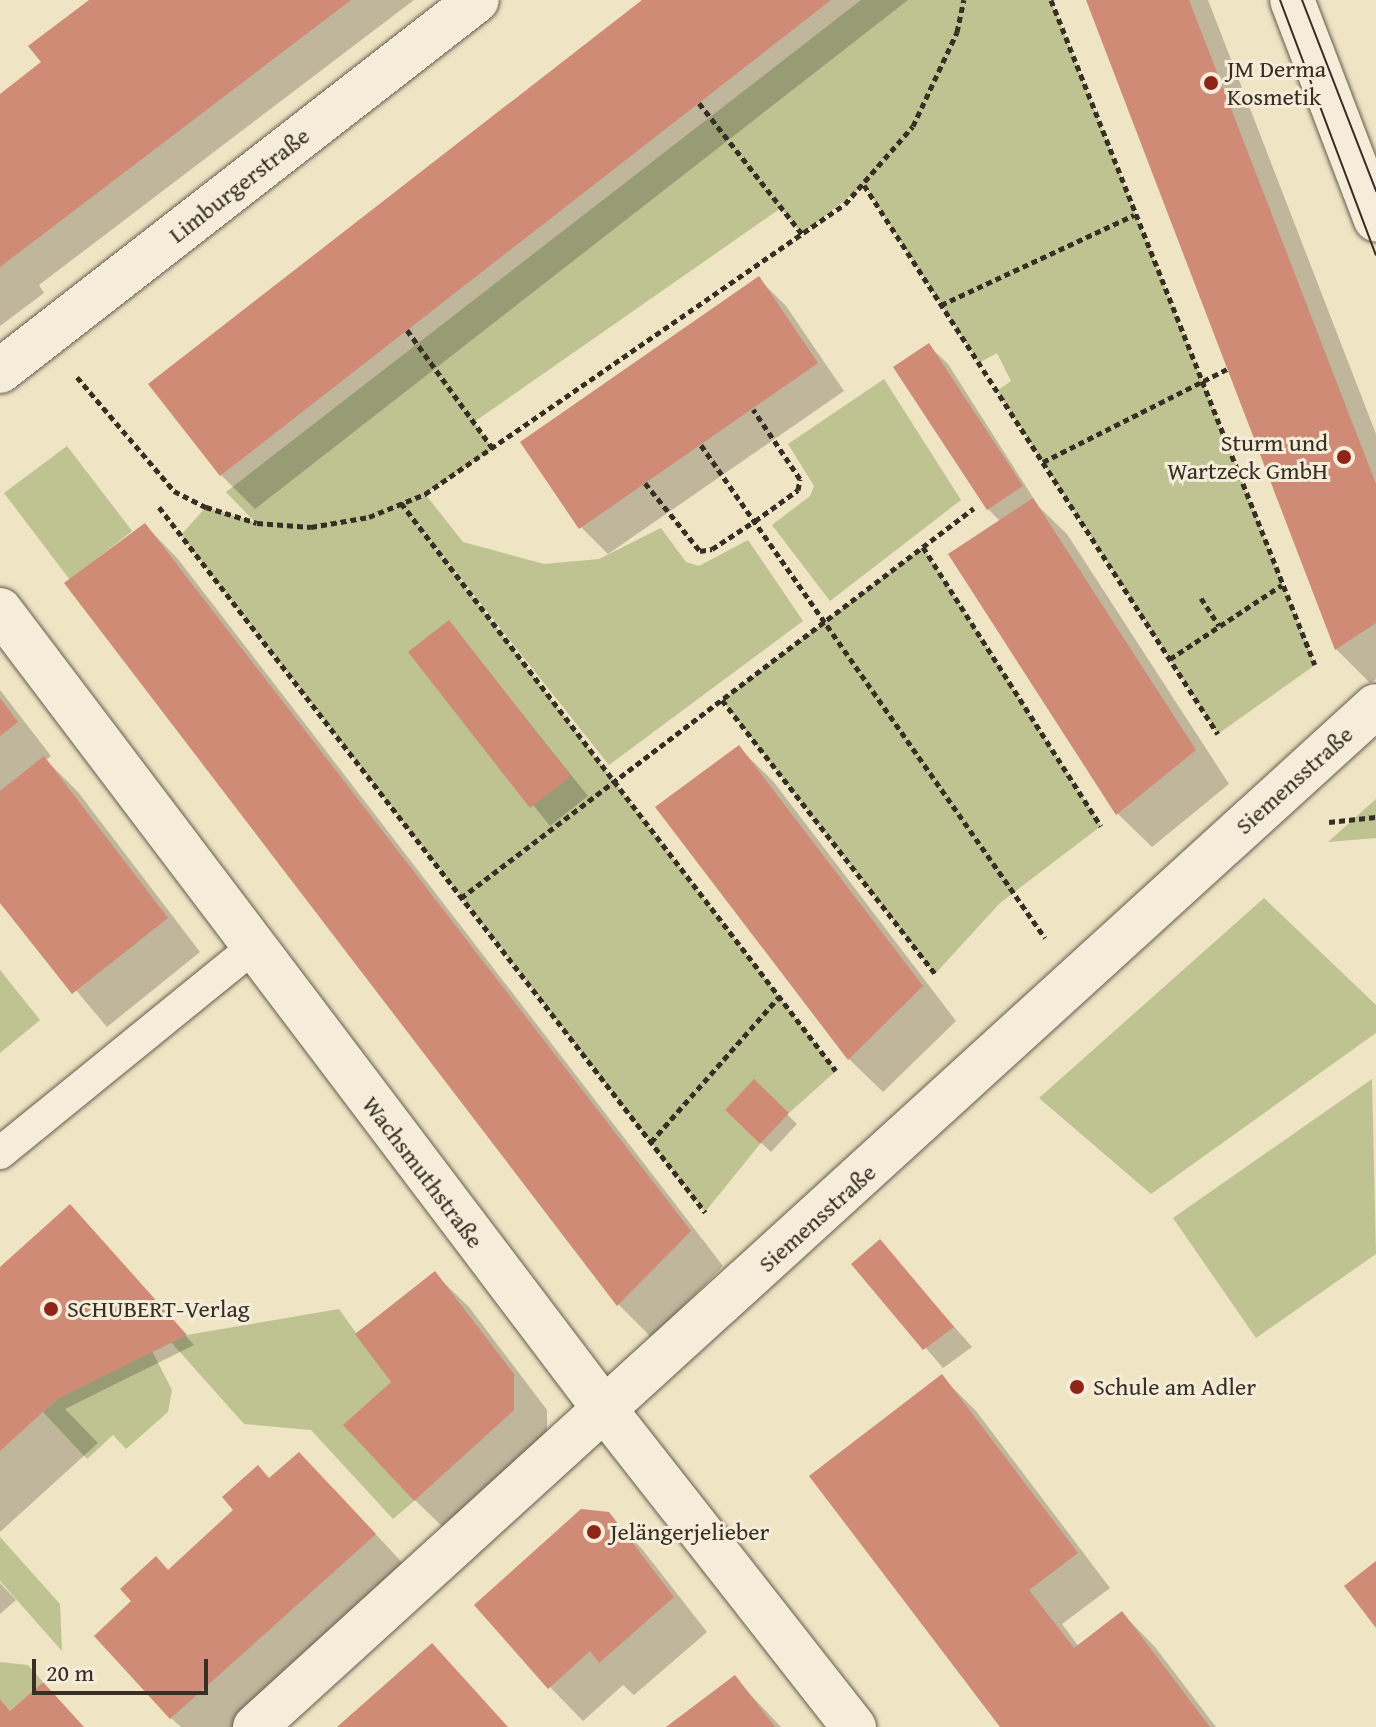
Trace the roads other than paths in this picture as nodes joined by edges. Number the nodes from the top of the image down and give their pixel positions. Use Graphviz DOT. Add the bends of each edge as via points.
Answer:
graph roads {
  1 [pos="477,0"];
  2 [pos="1292,0"];
  3 [pos="1376,220"];
  4 [pos="0,371"];
  5 [pos="0,610"];
  6 [pos="1376,706"];
  7 [pos="252,948"];
  8 [pos="0,1153"];
  9 [pos="606,1411"];
  10 [pos="255,1727"];
  11 [pos="854,1727"];
  1 -- 4 [label="street, Limburgerstraße"];
  2 -- 3 [label="street"];
  5 -- 7 [label="street, Wachsmuthstraße"];
  6 -- 9 [label="street, Siemensstraße"];
  7 -- 8 [label="lane"];
  7 -- 9 [label="street, Wachsmuthstraße"];
  9 -- 10 [label="street, Siemensstraße"];
  9 -- 11 [label="street, Wachsmuthstraße"];
}
